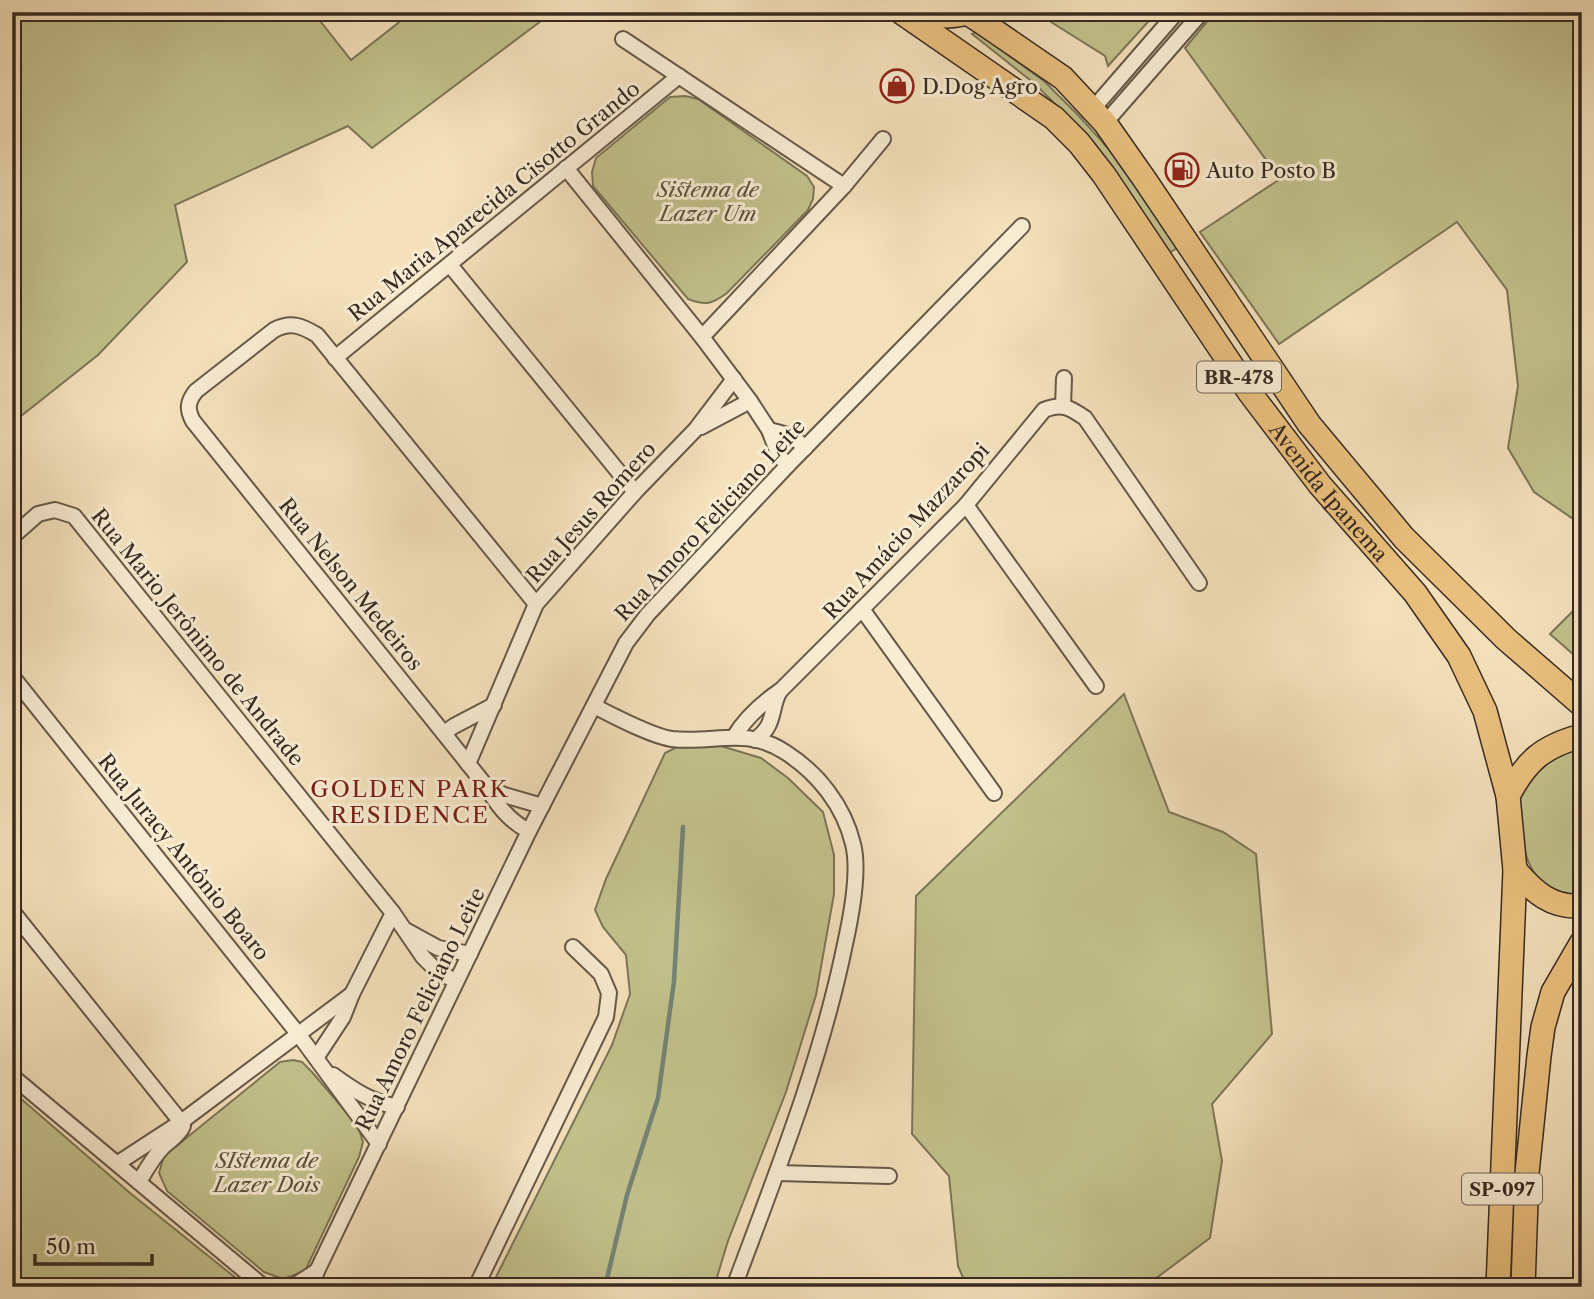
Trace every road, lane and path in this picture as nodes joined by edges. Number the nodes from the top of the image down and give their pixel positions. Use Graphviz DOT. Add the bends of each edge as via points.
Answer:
graph roads {
  1 [pos="901,12"];
  2 [pos="930,12"];
  3 [pos="1177,12"];
  4 [pos="1202,12"];
  5 [pos="967,13"];
  6 [pos="623,39"];
  7 [pos="679,76"];
  8 [pos="1098,117"];
  9 [pos="883,139"];
  10 [pos="566,168"];
  11 [pos="844,186"];
  12 [pos="1022,226"];
  13 [pos="450,265"];
  14 [pos="702,337"];
  15 [pos="335,358"];
  16 [pos="1064,378"];
  17 [pos="734,380"];
  18 [pos="750,401"];
  19 [pos="1063,406"];
  20 [pos="696,429"];
  21 [pos="769,430"];
  22 [pos="805,448"];
  23 [pos="788,465"];
  24 [pos="635,492"];
  25 [pos="966,505"];
  26 [pos="12,537"];
  27 [pos="1199,583"];
  28 [pos="536,604"];
  29 [pos="862,609"];
  30 [pos="12,676"];
  31 [pos="1096,686"];
  32 [pos="781,690"];
  33 [pos="494,705"];
  34 [pos="1582,705"];
  35 [pos="594,706"];
  36 [pos="767,729"];
  37 [pos="444,733"];
  38 [pos="1582,736"];
  39 [pos="734,737"];
  40 [pos="755,740"];
  41 [pos="785,752"];
  42 [pos="468,764"];
  43 [pos="486,786"];
  44 [pos="994,793"];
  45 [pos="1508,796"];
  46 [pos="542,807"];
  47 [pos="529,831"];
  48 [pos="1515,870"];
  49 [pos="1582,906"];
  50 [pos="12,911"];
  51 [pos="393,913"];
  52 [pos="406,930"];
  53 [pos="1582,942"];
  54 [pos="573,947"];
  55 [pos="470,954"];
  56 [pos="456,981"];
  57 [pos="352,994"];
  58 [pos="299,1035"];
  59 [pos="319,1062"];
  60 [pos="12,1076"];
  61 [pos="397,1107"];
  62 [pos="181,1122"];
  63 [pos="379,1144"];
  64 [pos="118,1163"];
  65 [pos="777,1173"];
  66 [pos="889,1176"];
  67 [pos="139,1182"];
  68 [pos="317,1271"];
  69 [pos="264,1287"];
  70 [pos="292,1287"];
  71 [pos="311,1287"];
  72 [pos="476,1287"];
  73 [pos="734,1287"];
  74 [pos="1498,1287"];
  75 [pos="1523,1287"];
  1 -- 45 [label="main road, Avenida Ipanema / BR-478" via="1054,118 1096,164 1250,393 1320,485 1415,593 1459,656 1485,710"];
  2 -- 5 [label="main road" via="939,16"];
  3 -- 8 [label="street"];
  4 -- 8 [label="street"];
  5 -- 8 [label="main road, Avenida Ipanema / BR-478" via="1063,78"];
  6 -- 7 [label="street"];
  7 -- 10 [label="street, Rua Maria Aparecida Cisotto Grando"];
  7 -- 11 [label="street"];
  8 -- 34 [label="main road, Avenida Ipanema / BR-478" via="1146,180 1309,424 1404,538 1506,639"];
  9 -- 11 [label="street"];
  10 -- 13 [label="street, Rua Maria Aparecida Cisotto Grando"];
  10 -- 14 [label="street"];
  11 -- 14 [label="street"];
  12 -- 22 [label="street, Rua Amoro Feliciano Leite"];
  13 -- 15 [label="street, Rua Maria Aparecida Cisotto Grando"];
  13 -- 24 [label="street"];
  14 -- 17 [label="street"];
  15 -- 28 [label="street"];
  15 -- 37 [label="street, Rua Nelson Medeiros" via="317,335 296,324 283,325 195,391 189,414"];
  16 -- 19 [label="street"];
  17 -- 18 [label="street"];
  17 -- 20 [label="street, Rua Jesus Romero"];
  18 -- 20 [label="street, Rua Jesus Romero"];
  18 -- 21 [label="street"];
  19 -- 25 [label="street, Rua Amácio Mazzaropi" via="1044,410"];
  19 -- 27 [label="street" via="1084,418"];
  20 -- 24 [label="street, Rua Jesus Romero"];
  21 -- 22 [label="street" via="796,439"];
  21 -- 23 [label="street" via="779,456"];
  22 -- 23 [label="street, Rua Amoro Feliciano Leite"];
  23 -- 35 [label="street, Rua Amoro Feliciano Leite" via="648,614 626,643"];
  24 -- 28 [label="street, Rua Jesus Romero"];
  25 -- 29 [label="street, Rua Amácio Mazzaropi"];
  25 -- 31 [label="street"];
  26 -- 51 [label="street, Rua Mario Jerônimo de Andrade" via="38,514 55,510 74,516"];
  28 -- 33 [label="street, Rua Jesus Romero"];
  29 -- 32 [label="street, Rua Amácio Mazzaropi"];
  29 -- 44 [label="street"];
  30 -- 58 [label="street, Rua Juracy Antônio Boaro"];
  32 -- 36 [label="street, Rua Amácio Mazzaropi"];
  32 -- 39 [label="street, Rua Amácio Mazzaropi" via="764,702"];
  33 -- 37 [label="street"];
  33 -- 42 [label="street, Rua Jesus Romero"];
  35 -- 39 [label="street" via="668,738"];
  35 -- 46 [label="street, Rua Amoro Feliciano Leite"];
  36 -- 40 [label="street, Rua Amácio Mazzaropi"];
  36 -- 41 [label="street" via="771,741"];
  37 -- 42 [label="street, Rua Nelson Medeiros"];
  38 -- 45 [label="main road" via="1537,756 1517,777"];
  39 -- 40 [label="street"];
  40 -- 41 [label="street"];
  41 -- 65 [label="street" via="814,774 844,818 854,846 855,873 850,918 822,1040"];
  42 -- 43 [label="street, Rua Nelson Medeiros"];
  43 -- 46 [label="street, Rua Nelson Medeiros"];
  43 -- 47 [label="street, Rua Nelson Medeiros" via="507,816"];
  45 -- 48 [label="main road, Avenida Ipanema / BR-478"];
  46 -- 47 [label="street, Rua Amoro Feliciano Leite"];
  47 -- 55 [label="street, Rua Amoro Feliciano Leite"];
  48 -- 49 [label="main road" via="1531,889 1553,903"];
  48 -- 74 [label="main road, SP-097"];
  50 -- 62 [label="street"];
  51 -- 52 [label="street, Rua Mario Jerônimo de Andrade"];
  51 -- 57 [label="street"];
  52 -- 55 [label="street, Rua Mario Jerônimo de Andrade" via="438,948"];
  52 -- 56 [label="street, Rua Mario Jerônimo de Andrade" via="423,957"];
  53 -- 75 [label="main road, SP-097" via="1553,992 1543,1027 1527,1173"];
  54 -- 72 [label="street" via="601,974 609,993 606,1017"];
  55 -- 56 [label="street, Rua Amoro Feliciano Leite"];
  56 -- 61 [label="street, Rua Amoro Feliciano Leite"];
  57 -- 58 [label="street"];
  57 -- 59 [label="street"];
  58 -- 59 [label="street, Rua Juracy Antônio Boaro"];
  58 -- 62 [label="street"];
  59 -- 61 [label="street, Rua Juracy Antônio Boaro" via="355,1091"];
  59 -- 63 [label="street, Rua Juracy Antônio Boaro"];
  60 -- 64 [label="street"];
  61 -- 63 [label="street, Rua Amoro Feliciano Leite"];
  62 -- 64 [label="street"];
  62 -- 67 [label="street" via="181,1132 157,1154"];
  63 -- 68 [label="street, Rua Amoro Feliciano Leite"];
  64 -- 67 [label="street"];
  65 -- 66 [label="street"];
  65 -- 73 [label="street"];
  67 -- 69 [label="street"];
  68 -- 70 [label="street"];
  68 -- 71 [label="street, Rua Amoro Feliciano Leite"];
}
